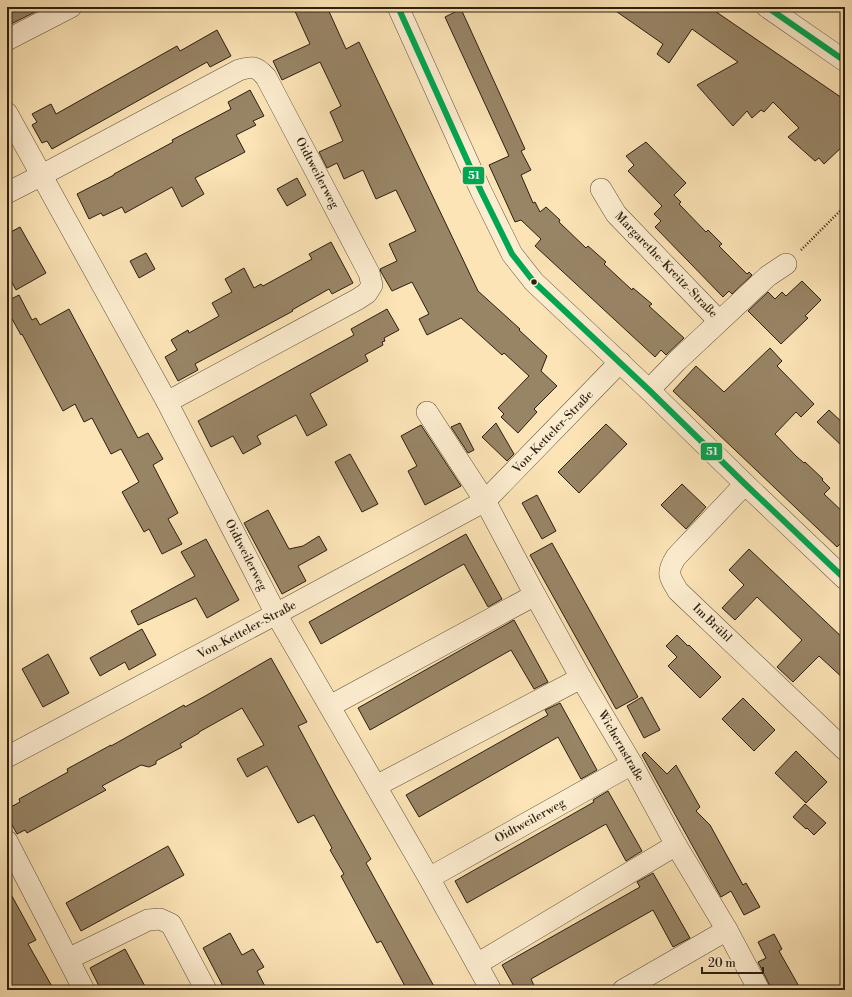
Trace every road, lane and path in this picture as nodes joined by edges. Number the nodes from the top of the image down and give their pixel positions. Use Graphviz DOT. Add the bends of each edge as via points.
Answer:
graph roads {
  1 [pos="71,7"];
  2 [pos="398,7"];
  3 [pos="767,7"];
  4 [pos="7,40"];
  5 [pos="845,61"];
  6 [pos="7,113"];
  7 [pos="42,176"];
  8 [pos="601,188"];
  9 [pos="7,193"];
  10 [pos="845,206"];
  11 [pos="786,264"];
  12 [pos="719,320"];
  13 [pos="620,362"];
  14 [pos="649,390"];
  15 [pos="167,402"];
  16 [pos="427,412"];
  17 [pos="745,484"];
  18 [pos="486,501"];
  19 [pos="845,579"];
  20 [pos="535,595"];
  21 [pos="276,614"];
  22 [pos="581,678"];
  23 [pos="330,706"];
  24 [pos="845,750"];
  25 [pos="7,757"];
  26 [pos="632,764"];
  27 [pos="376,786"];
  28 [pos="7,841"];
  29 [pos="676,845"];
  30 [pos="429,878"];
  31 [pos="727,930"];
  32 [pos="68,958"];
  33 [pos="477,964"];
  34 [pos="84,990"];
  35 [pos="206,990"];
  36 [pos="491,990"];
  37 [pos="623,990"];
  38 [pos="759,990"];
  1 -- 4 [label="street"];
  2 -- 13 [label="street" via="512,254 534,282"];
  3 -- 5 [label="street"];
  6 -- 7 [label="street, Oidtweilerweg"];
  7 -- 9 [label="street"];
  7 -- 15 [label="street, Oidtweilerweg"];
  7 -- 15 [label="street, Oidtweilerweg" via="239,70 251,67 266,77 369,273 372,285 367,293 358,299"];
  8 -- 12 [label="street, Margarethe-Kreitz-Straße" via="616,214"];
  10 -- 11 [label="path"];
  11 -- 12 [label="street, Margarethe-Kreitz-Straße" via="768,276"];
  12 -- 14 [label="street, Margarethe-Kreitz-Straße"];
  13 -- 14 [label="street"];
  13 -- 18 [label="street, Von-Ketteler-Straße"];
  14 -- 17 [label="street"];
  15 -- 21 [label="street, Oidtweilerweg"];
  16 -- 18 [label="street"];
  17 -- 19 [label="street"];
  17 -- 24 [label="street, Im Brühl" via="676,557 669,572 670,578 678,591"];
  18 -- 20 [label="street, Wichernstraße"];
  18 -- 21 [label="street, Von-Ketteler-Straße"];
  20 -- 22 [label="street, Wichernstraße"];
  20 -- 23 [label="street"];
  21 -- 23 [label="street, Oidtweilerweg"];
  21 -- 25 [label="street, Von-Ketteler-Straße"];
  22 -- 26 [label="street, Wichernstraße"];
  22 -- 27 [label="street"];
  23 -- 27 [label="street, Oidtweilerweg"];
  26 -- 29 [label="street, Wichernstraße"];
  26 -- 30 [label="street, Oidtweilerweg"];
  27 -- 30 [label="street, Oidtweilerweg"];
  28 -- 32 [label="street"];
  29 -- 31 [label="street, Wichernstraße"];
  29 -- 33 [label="street"];
  30 -- 33 [label="street, Oidtweilerweg"];
  31 -- 37 [label="street"];
  31 -- 38 [label="street, Wichernstraße"];
  32 -- 34 [label="street"];
  32 -- 35 [label="street" via="148,920 160,919 170,924"];
  33 -- 36 [label="street, Oidtweilerweg"];
}
